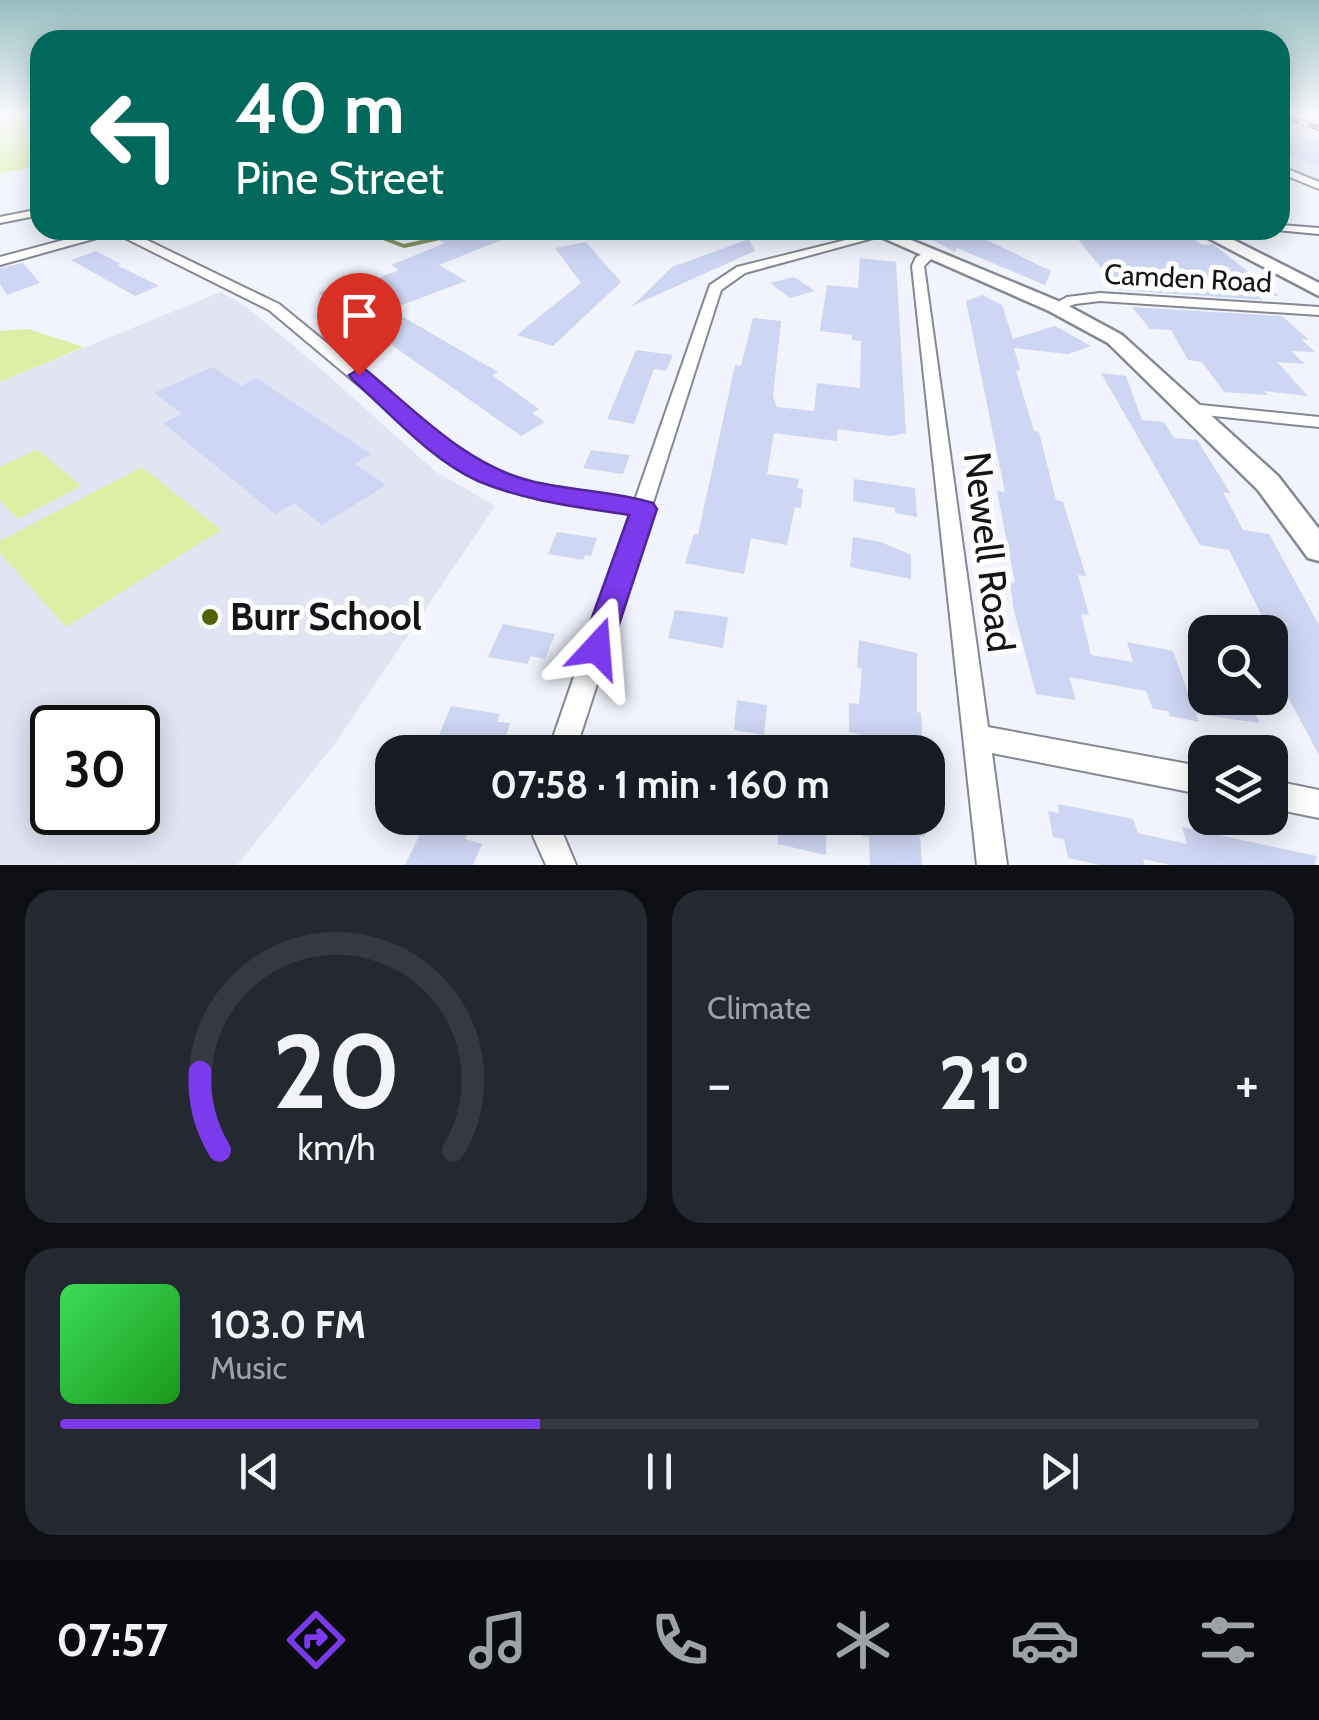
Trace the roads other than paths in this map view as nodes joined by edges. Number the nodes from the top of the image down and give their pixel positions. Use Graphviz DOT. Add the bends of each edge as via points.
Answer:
graph roads {
  1 [pos="1290,173"];
  2 [pos="1319,186"];
  3 [pos="30,214"];
  4 [pos="0,220"];
  5 [pos="1290,229"];
  6 [pos="1319,231"];
  7 [pos="79,240"];
  8 [pos="137,240"];
  9 [pos="849,240"];
  10 [pos="897,240"];
  11 [pos="1222,240"];
  12 [pos="930,254"];
  13 [pos="0,261"];
  14 [pos="1319,290"];
  15 [pos="1056,307"];
  16 [pos="1319,311"];
  17 [pos="1191,409"];
  18 [pos="1319,422"];
  19 [pos="644,509"];
  20 [pos="1319,550"];
  21 [pos="567,735"];
  22 [pos="976,737"];
  23 [pos="1188,779"];
  24 [pos="1288,798"];
  25 [pos="1319,804"];
  26 [pos="548,835"];
  27 [pos="561,865"];
  28 [pos="992,865"];
  1 -- 2 [label="street"];
  3 -- 4 [label="street"];
  5 -- 6 [label="street"];
  7 -- 13 [label="street"];
  8 -- 19 [label="street" via="274,307 484,474 540,492"];
  9 -- 19 [label="street" via="741,270 719,283"];
  10 -- 12 [label="street"];
  11 -- 14 [label="street"];
  12 -- 15 [label="street"];
  12 -- 22 [label="street, Newell Road" via="918,264"];
  15 -- 16 [label="street, Camden Road" via="1100,297"];
  15 -- 17 [label="street" via="1115,339"];
  17 -- 18 [label="street"];
  17 -- 20 [label="street" via="1281,498"];
  19 -- 21 [label="street"];
  22 -- 23 [label="street"];
  22 -- 28 [label="street, Newell Road"];
  24 -- 25 [label="street"];
  26 -- 27 [label="street"];
}
